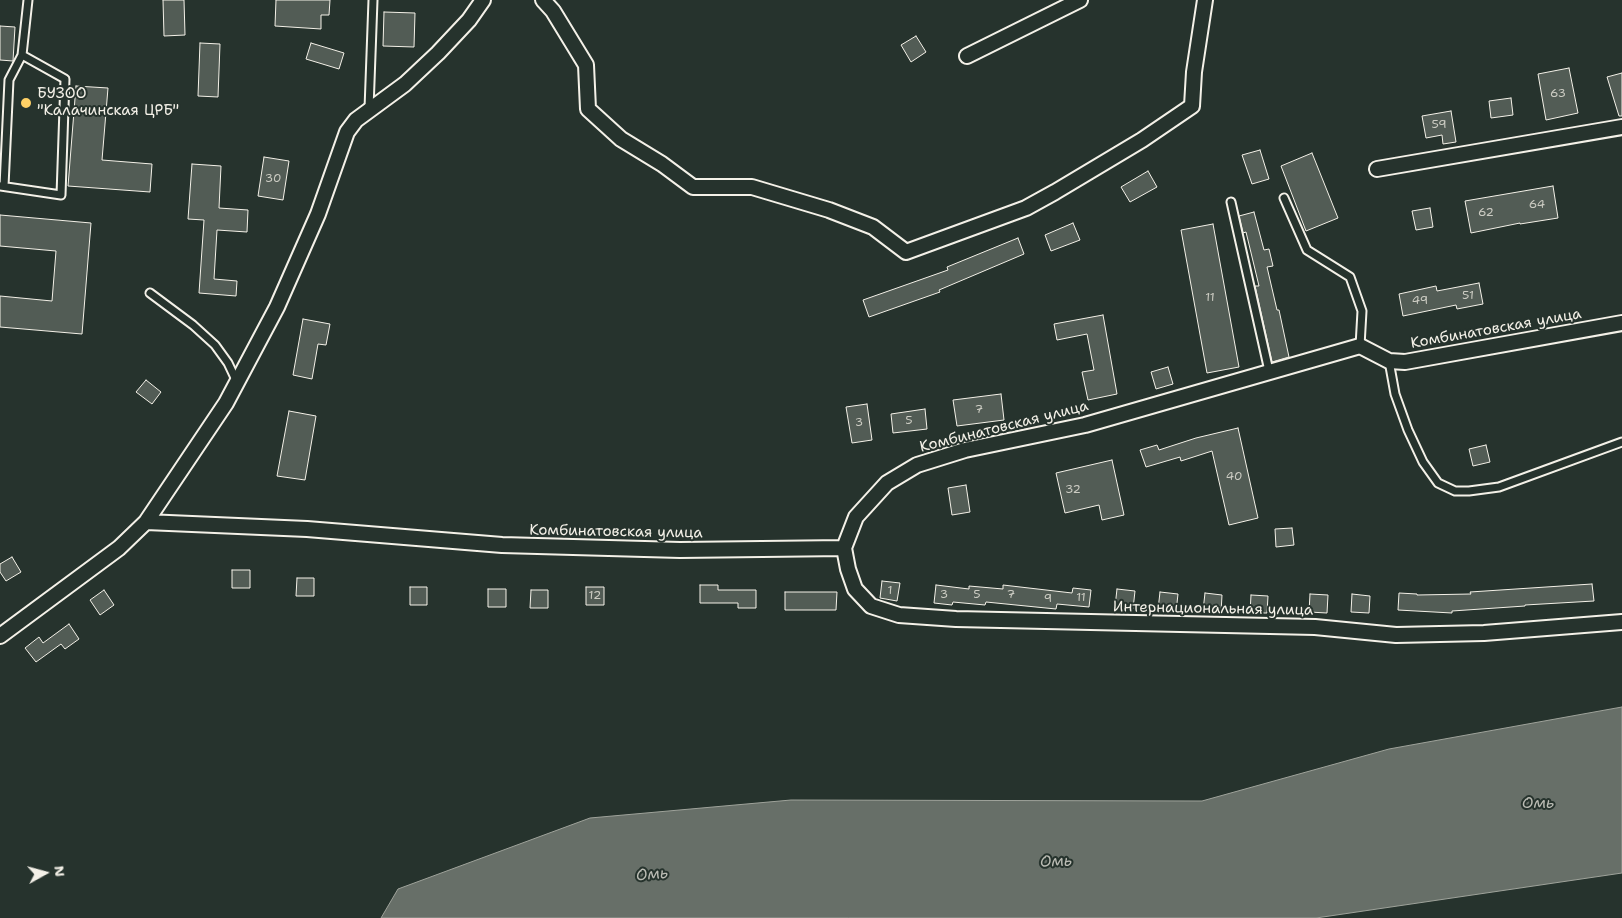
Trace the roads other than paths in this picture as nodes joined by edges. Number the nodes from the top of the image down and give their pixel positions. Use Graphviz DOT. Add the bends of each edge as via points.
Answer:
graph roads {
  1 [pos="28,0"];
  2 [pos="373,0"];
  3 [pos="483,0"];
  4 [pos="543,0"];
  5 [pos="1080,0"];
  6 [pos="1205,0"];
  7 [pos="22,56"];
  8 [pos="967,56"];
  9 [pos="369,110"];
  10 [pos="1622,127"];
  11 [pos="1377,168"];
  12 [pos="2,186"];
  13 [pos="1284,198"];
  14 [pos="1231,202"];
  15 [pos="150,293"];
  16 [pos="1622,322"];
  17 [pos="1360,346"];
  18 [pos="1389,361"];
  19 [pos="1269,371"];
  20 [pos="237,382"];
  21 [pos="1622,442"];
  22 [pos="146,522"];
  23 [pos="844,548"];
  24 [pos="1622,622"];
  25 [pos="0,636"];
  1 -- 7 [label="lane"];
  2 -- 9 [label="lane"];
  3 -- 9 [label="street" via="438,53 405,84"];
  4 -- 6 [label="street" via="586,65 588,109 621,139 693,187 752,188 829,210 873,227 906,252 1026,208 1192,106"];
  5 -- 8 [label="street"];
  7 -- 12 [label="lane" via="9,80"];
  7 -- 12 [label="lane" via="65,79 62,195"];
  9 -- 20 [label="street" via="347,132 318,214"];
  10 -- 11 [label="street"];
  13 -- 17 [label="lane" via="1307,250 1350,277 1362,310"];
  14 -- 19 [label="lane"];
  15 -- 20 [label="lane" via="215,345"];
  16 -- 18 [label="street, Комбинатовская улица" via="1440,357"];
  17 -- 18 [label="street, Комбинатовская улица"];
  17 -- 19 [label="street, Комбинатовская улица"];
  18 -- 21 [label="lane" via="1395,394 1423,462 1438,483 1456,490 1499,487"];
  19 -- 23 [label="street, Комбинатовская улица" via="1085,425 964,450 916,465 887,483 856,517"];
  20 -- 22 [label="street"];
  22 -- 23 [label="street, Комбинатовская улица" via="307,529 512,546 680,550"];
  22 -- 25 [label="street" via="119,548"];
  23 -- 24 [label="street, Интернациональная улица" via="855,589 871,606 899,615 1315,627 1396,635 1484,633"];
}
